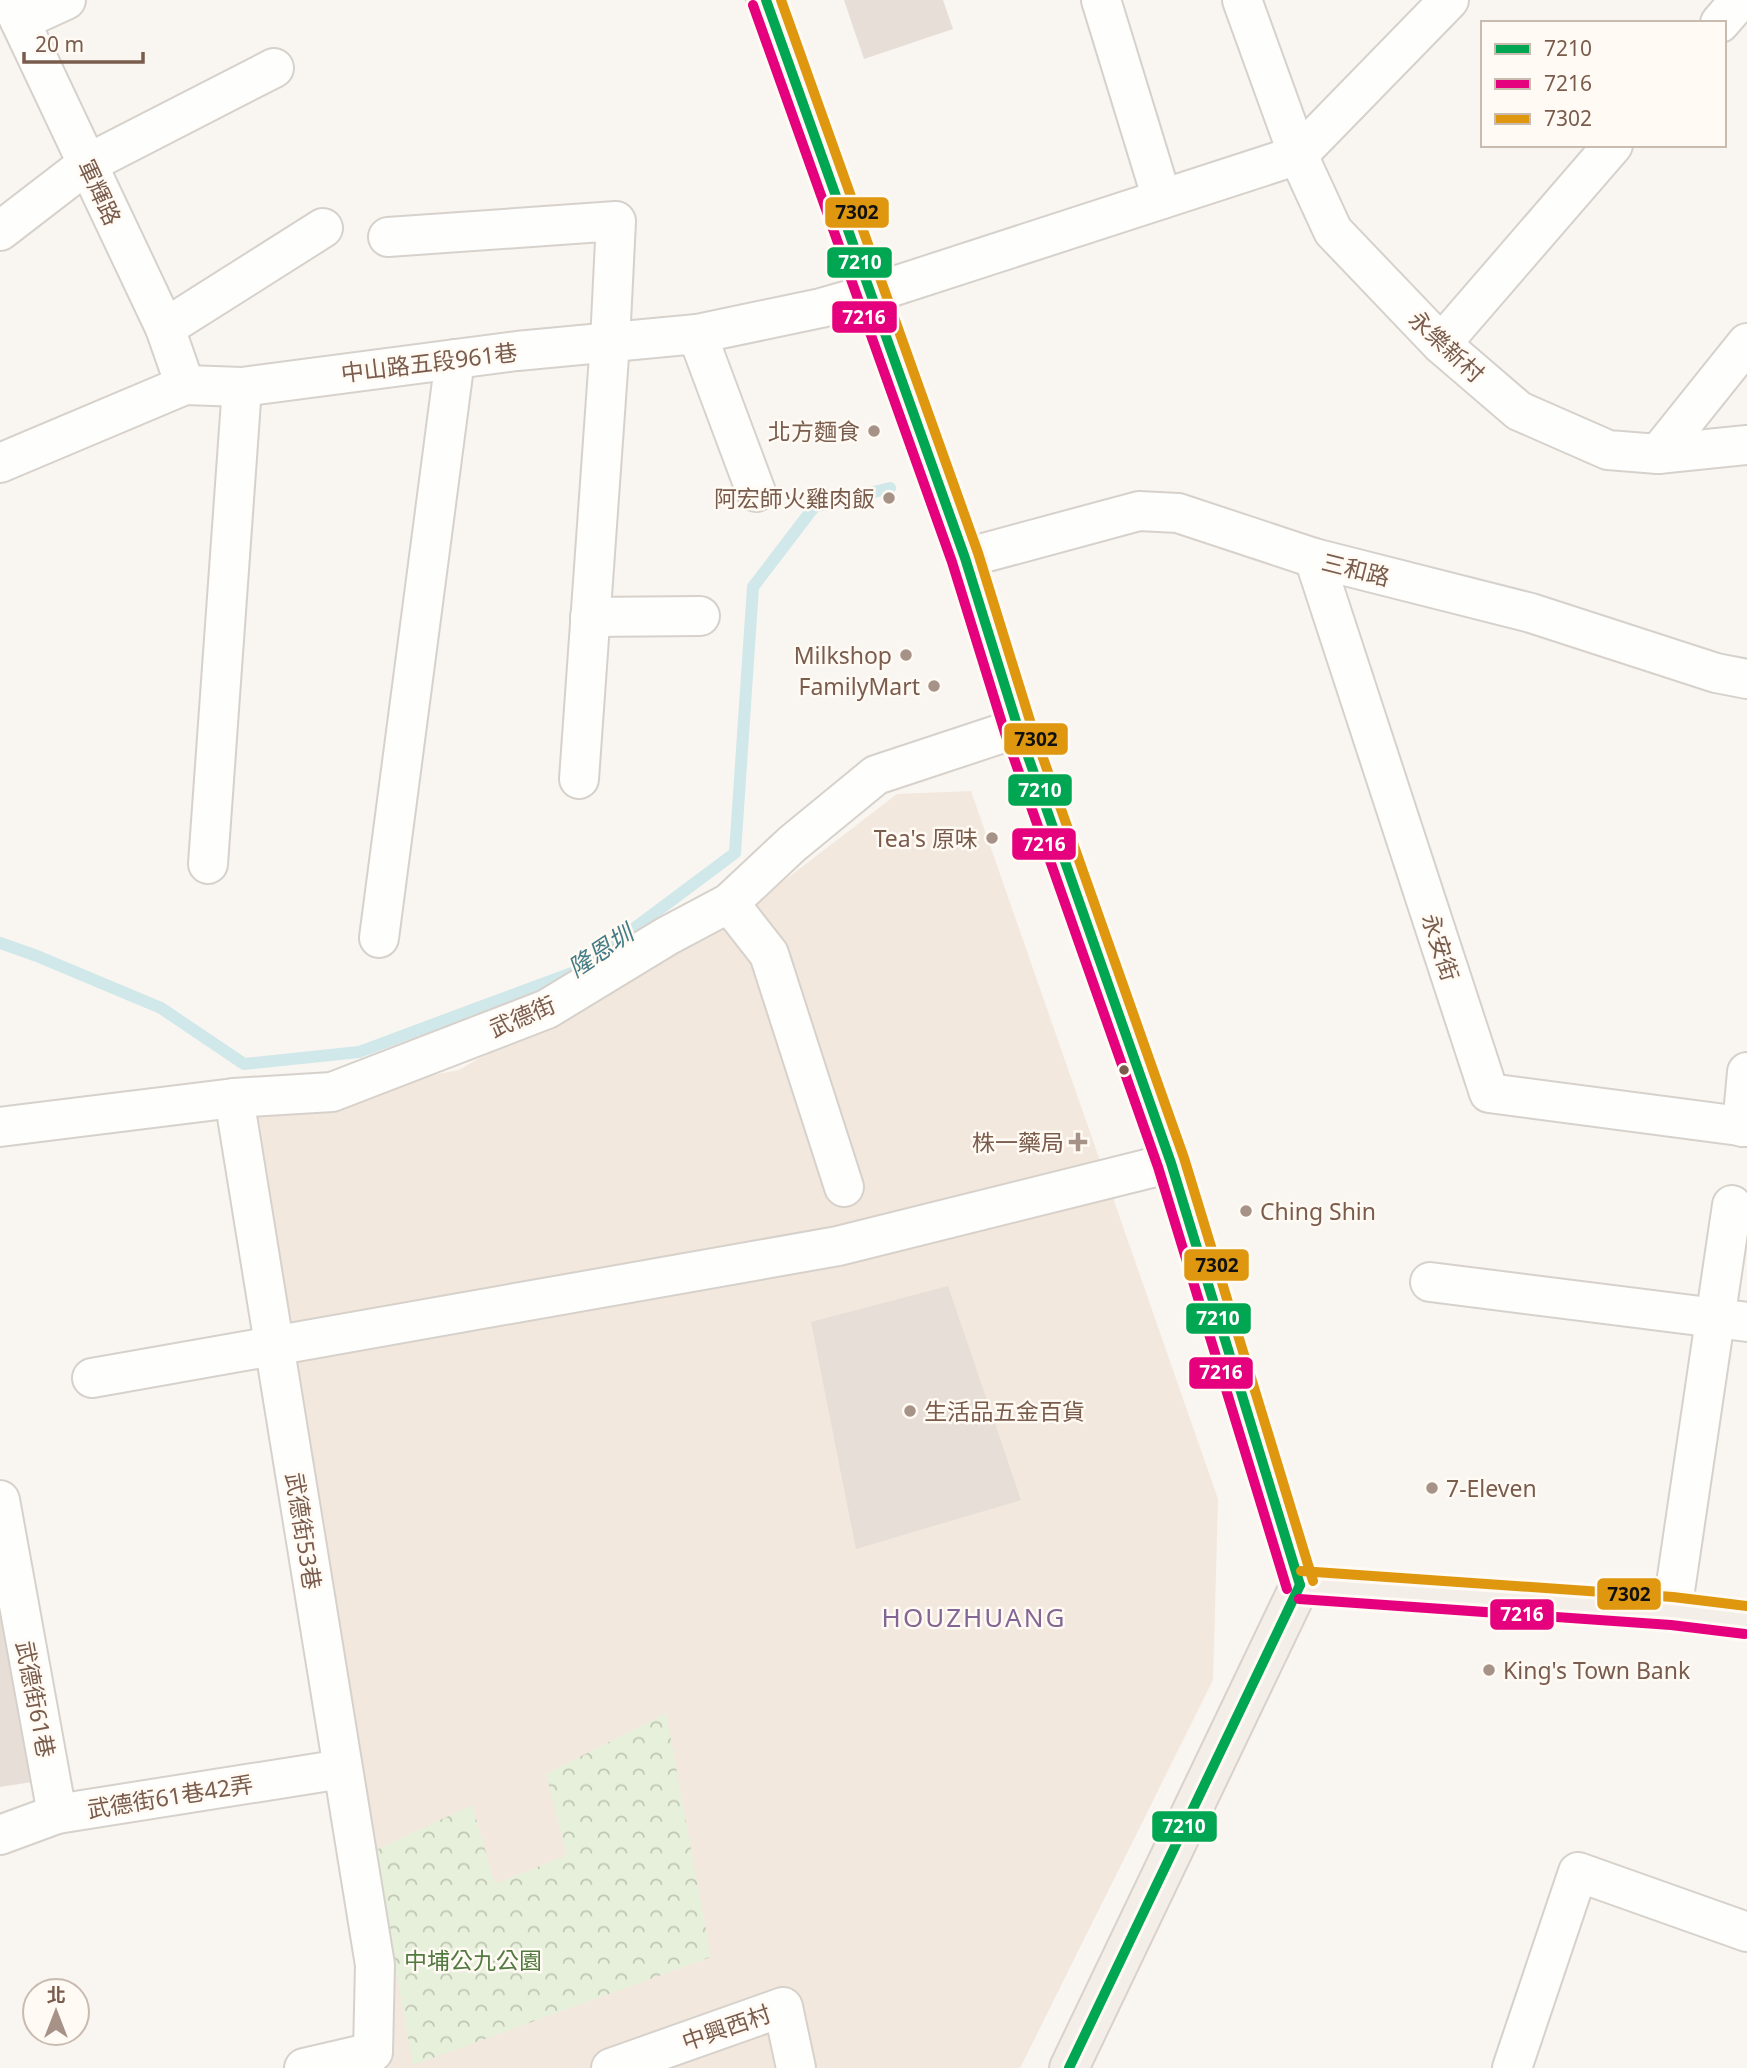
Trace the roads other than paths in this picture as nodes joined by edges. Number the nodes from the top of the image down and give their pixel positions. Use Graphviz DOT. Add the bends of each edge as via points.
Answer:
graph roads {
  1 [pos="66,0"];
  2 [pos="766,0"];
  3 [pos="1101,0"];
  4 [pos="1242,0"];
  5 [pos="1449,0"];
  6 [pos="15,10"];
  7 [pos="274,68"];
  8 [pos="1612,147"];
  9 [pos="1298,156"];
  10 [pos="87,164"];
  11 [pos="1162,199"];
  12 [pos="323,228"];
  13 [pos="0,231"];
  14 [pos="388,237"];
  15 [pos="870,294"];
  16 [pos="165,328"];
  17 [pos="697,334"];
  18 [pos="610,342"];
  19 [pos="1747,342"];
  20 [pos="1441,344"];
  21 [pos="455,359"];
  22 [pos="185,386"];
  23 [pos="242,387"];
  24 [pos="1747,444"];
  25 [pos="1658,454"];
  26 [pos="0,463"];
  27 [pos="756,492"];
  28 [pos="965,558"];
  29 [pos="1314,558"];
  30 [pos="700,616"];
  31 [pos="590,617"];
  32 [pos="1747,679"];
  33 [pos="1018,728"];
  34 [pos="579,779"];
  35 [pos="208,864"];
  36 [pos="729,903"];
  37 [pos="379,939"];
  38 [pos="1747,1072"];
  39 [pos="234,1098"];
  40 [pos="0,1127"];
  41 [pos="1745,1127"];
  42 [pos="1171,1163"];
  43 [pos="844,1187"];
  44 [pos="1732,1205"];
  45 [pos="1430,1282"];
  46 [pos="1731,1320"];
  47 [pos="274,1347"];
  48 [pos="92,1378"];
  49 [pos="0,1500"];
  50 [pos="3,1542"];
  51 [pos="1300,1585"];
  52 [pos="1672,1611"];
  53 [pos="1747,1620"];
  54 [pos="342,1769"];
  55 [pos="57,1815"];
  56 [pos="0,1835"];
  57 [pos="1747,1932"];
  58 [pos="304,2068"];
  59 [pos="611,2068"];
  60 [pos="796,2068"];
  61 [pos="1069,2068"];
  62 [pos="1512,2068"];
  1 -- 6 [label="street"];
  2 -- 15 [label="main road"];
  3 -- 11 [label="street"];
  4 -- 9 [label="street, 永樂新村"];
  5 -- 9 [label="street"];
  6 -- 10 [label="street, 軍輝路"];
  7 -- 10 [label="street"];
  8 -- 20 [label="street"];
  9 -- 11 [label="street"];
  9 -- 20 [label="street, 永樂新村" via="1333,231"];
  10 -- 13 [label="street"];
  10 -- 16 [label="street, 軍輝路"];
  11 -- 15 [label="street"];
  12 -- 16 [label="street"];
  14 -- 18 [label="street" via="616,221"];
  15 -- 17 [label="street, 中山路五段961巷"];
  15 -- 28 [label="main road"];
  16 -- 22 [label="street, 軍輝路"];
  17 -- 18 [label="street, 中山路五段961巷"];
  17 -- 27 [label="street"];
  18 -- 21 [label="street, 中山路五段961巷"];
  18 -- 31 [label="street"];
  19 -- 25 [label="street"];
  20 -- 25 [label="street, 永樂新村" via="1519,411 1608,450"];
  21 -- 23 [label="street, 中山路五段961巷"];
  21 -- 37 [label="street"];
  22 -- 23 [label="street, 中山路五段961巷"];
  22 -- 26 [label="street, 中山路五段961巷"];
  23 -- 35 [label="street"];
  24 -- 25 [label="street, 永樂新村"];
  28 -- 29 [label="street, 三和路" via="1139,511 1178,513"];
  28 -- 33 [label="main road"];
  29 -- 32 [label="street, 三和路" via="1531,614"];
  29 -- 41 [label="street, 永安街" via="1489,1093"];
  30 -- 31 [label="street"];
  31 -- 34 [label="street"];
  33 -- 36 [label="street, 武德街" via="876,775"];
  33 -- 42 [label="main road"];
  36 -- 39 [label="street, 武德街" via="547,1009 332,1093"];
  36 -- 43 [label="street" via="769,954"];
  38 -- 41 [label="street"];
  39 -- 40 [label="street, 武德街"];
  39 -- 47 [label="street, 武德街53巷"];
  42 -- 47 [label="street" via="838,1246"];
  42 -- 51 [label="main road"];
  44 -- 46 [label="street"];
  45 -- 46 [label="street"];
  46 -- 52 [label="street"];
  47 -- 48 [label="street"];
  47 -- 54 [label="street, 武德街53巷"];
  49 -- 50 [label="street, 武德街61巷"];
  50 -- 55 [label="street, 武德街61巷"];
  51 -- 52 [label="main road"];
  51 -- 61 [label="main road"];
  52 -- 53 [label="main road"];
  54 -- 55 [label="street, 武德街61巷42弄"];
  54 -- 58 [label="street, 武德街53巷" via="374,1965 373,2052"];
  55 -- 56 [label="street, 武德街61巷42弄"];
  57 -- 62 [label="street" via="1578,1872"];
  59 -- 60 [label="street, 中興西村" via="783,2007"];
}
